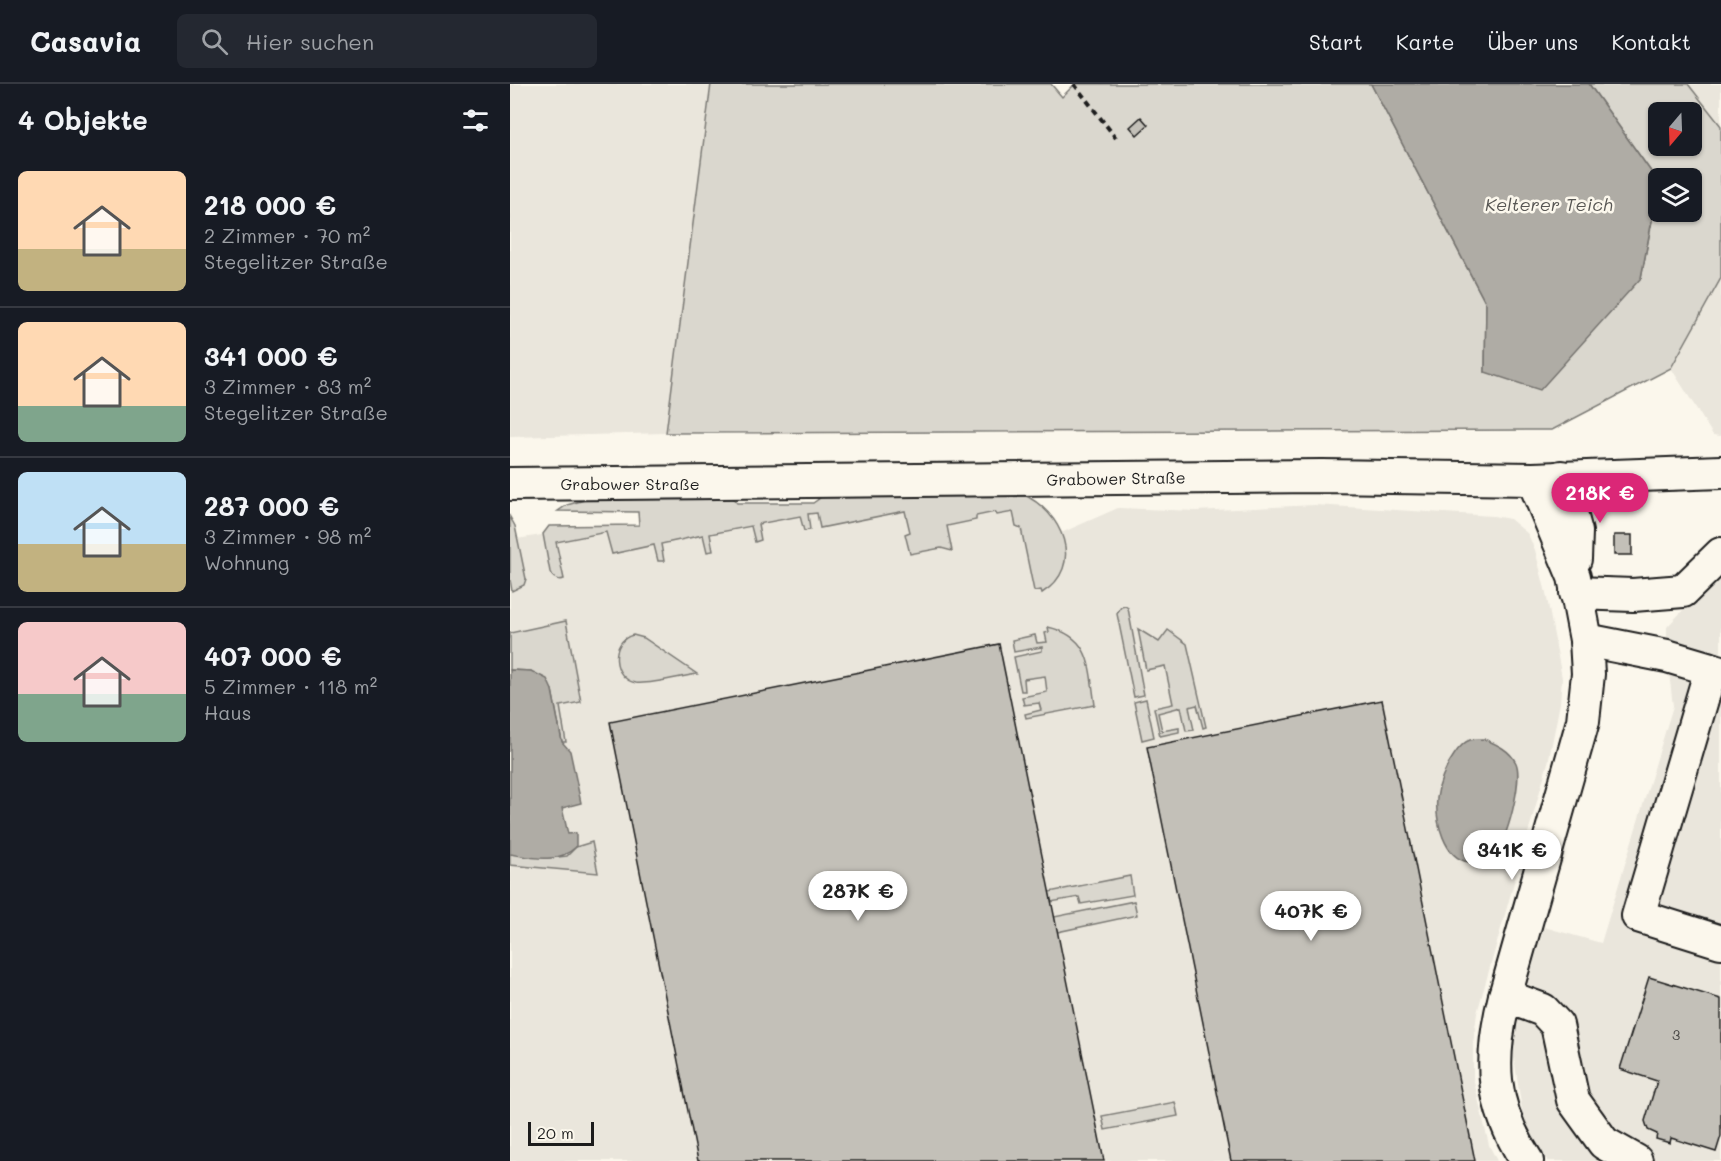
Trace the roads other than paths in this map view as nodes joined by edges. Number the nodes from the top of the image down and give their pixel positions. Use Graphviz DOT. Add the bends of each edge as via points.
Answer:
graph roads {
  1 [pos="1721,472"];
  2 [pos="1547,478"];
  3 [pos="510,484"];
  4 [pos="1721,555"];
  5 [pos="1575,585"];
  6 [pos="1586,640"];
  7 [pos="1716,670"];
  8 [pos="1721,942"];
  9 [pos="1505,996"];
  10 [pos="1527,1161"];
  11 [pos="1636,1161"];
  1 -- 2 [label="street, Grabower Straße"];
  2 -- 3 [label="street, Grabower Straße" via="1322,476"];
  2 -- 5 [label="street"];
  4 -- 5 [label="street" via="1683,591 1633,595"];
  5 -- 6 [label="street"];
  6 -- 7 [label="street"];
  6 -- 9 [label="street" via="1588,674 1583,721"];
  7 -- 8 [label="street" via="1638,916"];
  9 -- 10 [label="street" via="1494,1053 1496,1083 1502,1111"];
  9 -- 11 [label="street" via="1543,1010 1557,1025 1573,1100 1604,1143"];
}
